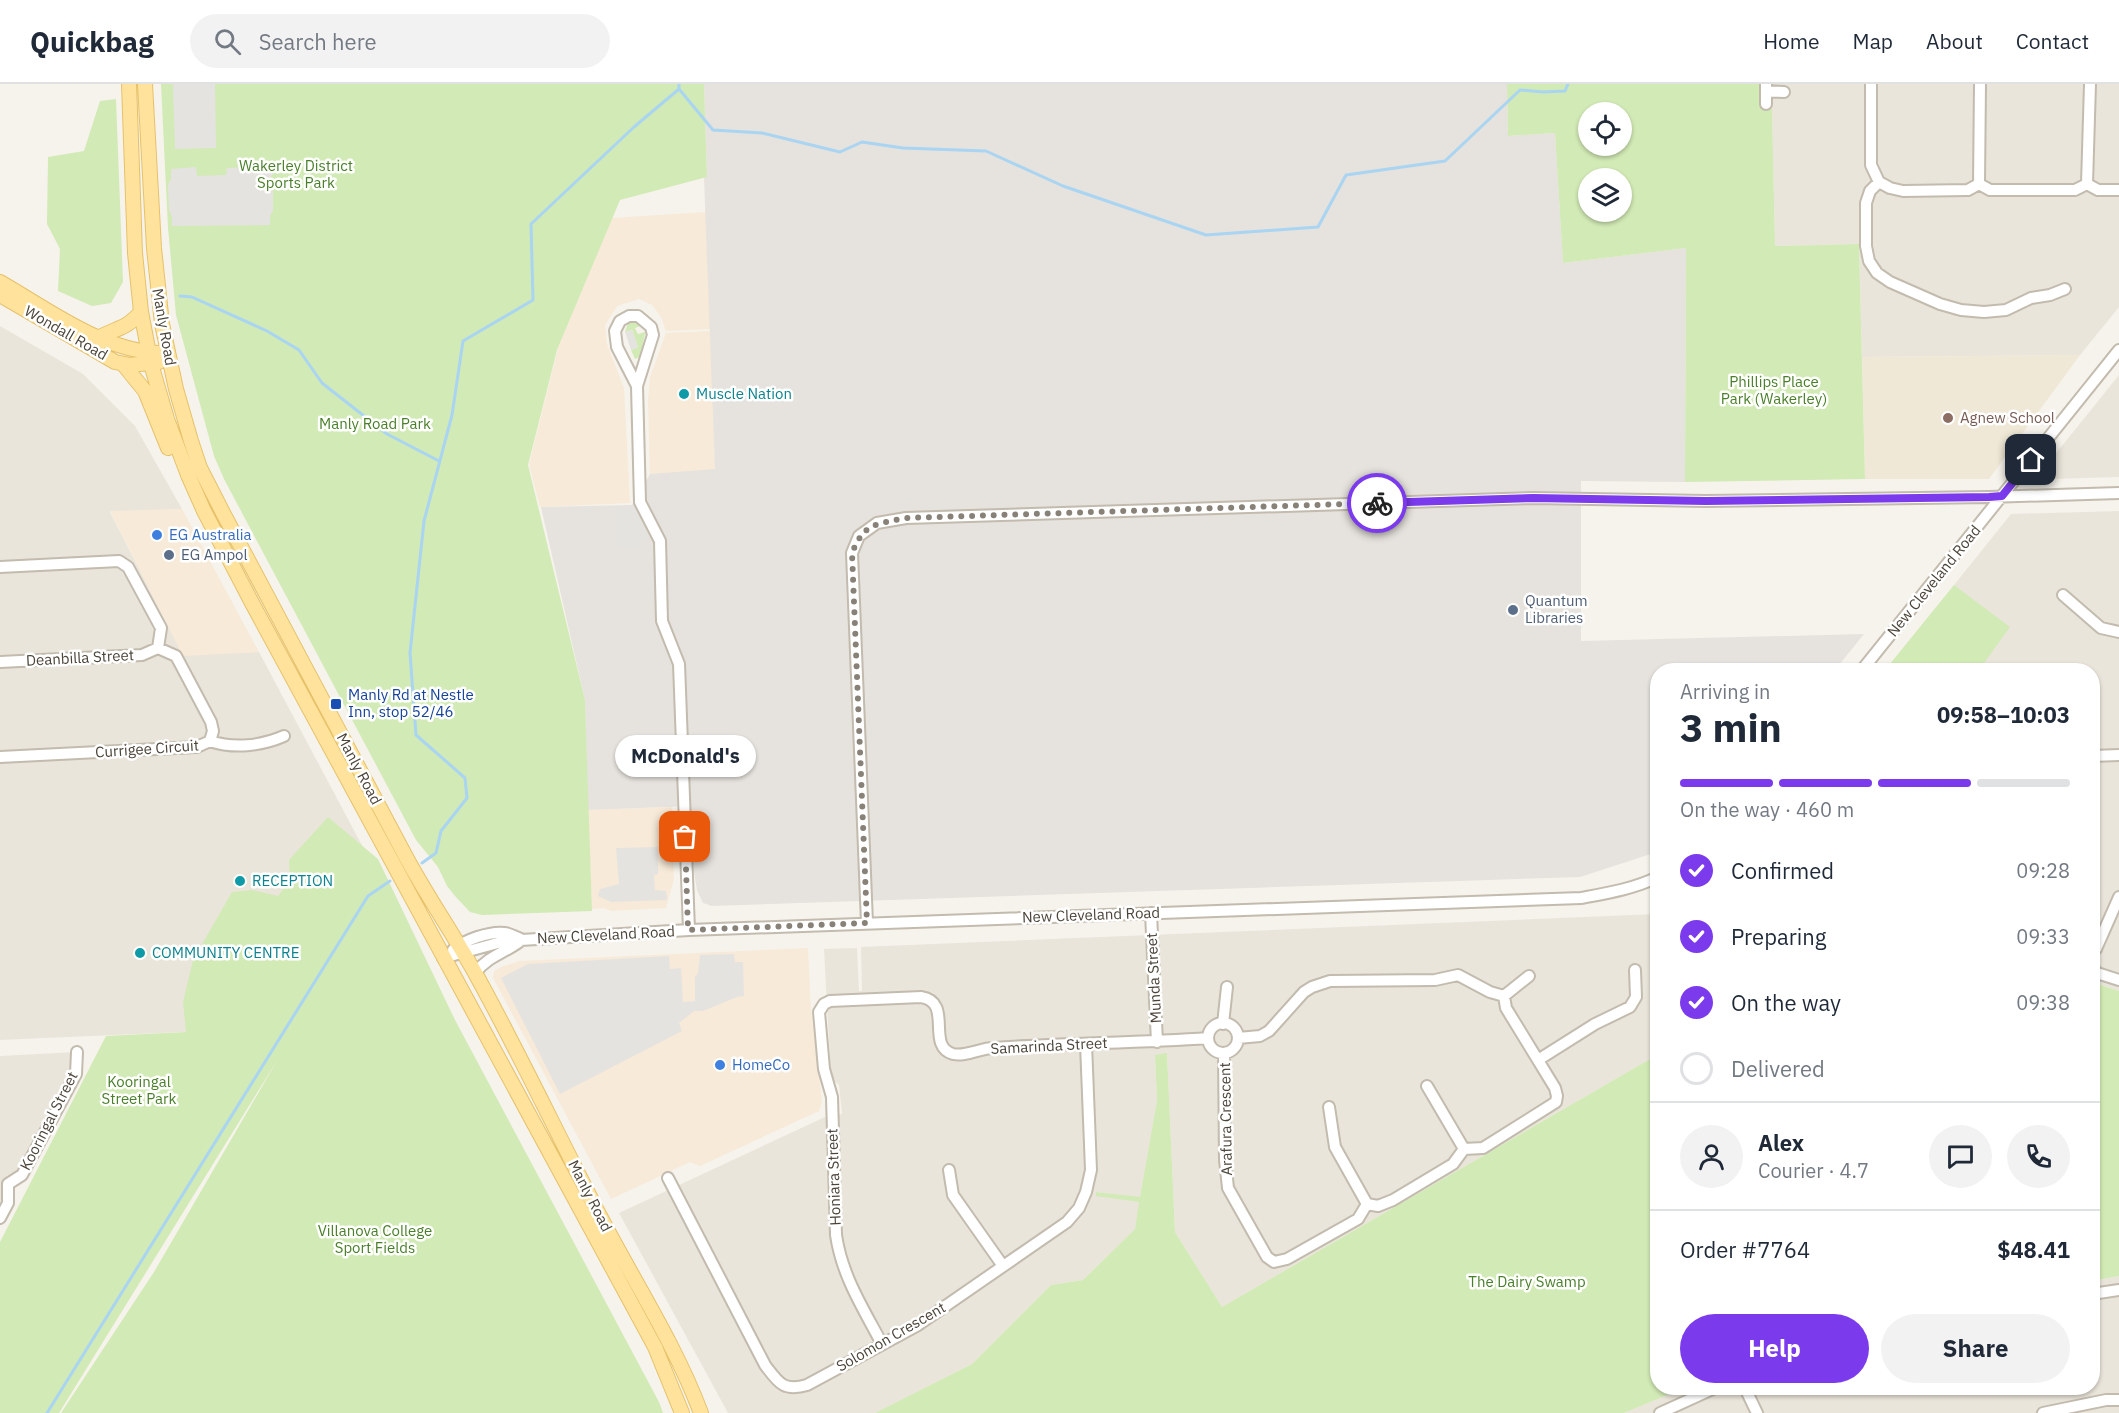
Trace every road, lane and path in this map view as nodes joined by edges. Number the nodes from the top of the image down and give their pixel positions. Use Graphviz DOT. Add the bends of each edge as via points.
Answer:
graph roads {
  1 [pos="129,84"];
  2 [pos="145,84"];
  3 [pos="1871,84"];
  4 [pos="1980,84"];
  5 [pos="2090,84"];
  6 [pos="1766,88"];
  7 [pos="1784,92"];
  8 [pos="1767,104"];
  9 [pos="1880,182"];
  10 [pos="1979,184"];
  11 [pos="2087,184"];
  12 [pos="2119,190"];
  13 [pos="0,282"];
  14 [pos="2066,289"];
  15 [pos="0,295"];
  16 [pos="141,312"];
  17 [pos="98,338"];
  18 [pos="2119,350"];
  19 [pos="169,357"];
  20 [pos="150,358"];
  21 [pos="123,364"];
  22 [pos="637,386"];
  23 [pos="2119,493"];
  24 [pos="2002,496"];
  25 [pos="199,500"];
  26 [pos="0,567"];
  27 [pos="2063,595"];
  28 [pos="2119,632"];
  29 [pos="158,648"];
  30 [pos="0,662"];
  31 [pos="1868,663"];
  32 [pos="284,736"];
  33 [pos="210,741"];
  34 [pos="2119,755"];
  35 [pos="2100,756"];
  36 [pos="0,757"];
  37 [pos="1650,881"];
  38 [pos="2119,897"];
  39 [pos="1151,913"];
  40 [pos="867,923"];
  41 [pos="688,930"];
  42 [pos="2100,939"];
  43 [pos="522,940"];
  44 [pos="461,949"];
  45 [pos="443,958"];
  46 [pos="1635,970"];
  47 [pos="475,973"];
  48 [pos="2100,974"];
  49 [pos="1529,976"];
  50 [pos="2119,980"];
  51 [pos="1227,987"];
  52 [pos="1504,996"];
  53 [pos="824,1004"];
  54 [pos="1223,1024"];
  55 [pos="1208,1038"];
  56 [pos="1238,1038"];
  57 [pos="1157,1042"];
  58 [pos="1086,1044"];
  59 [pos="78,1052"];
  60 [pos="1224,1053"];
  61 [pos="1538,1060"];
  62 [pos="1427,1086"];
  63 [pos="1329,1107"];
  64 [pos="1464,1149"];
  65 [pos="949,1170"];
  66 [pos="668,1179"];
  67 [pos="4,1182"];
  68 [pos="1367,1204"];
  69 [pos="0,1218"];
  70 [pos="1003,1266"];
  71 [pos="2119,1290"];
  72 [pos="2100,1293"];
  73 [pos="882,1344"];
  74 [pos="1700,1395"];
  75 [pos="1749,1395"];
  76 [pos="2119,1400"];
  77 [pos="2078,1410"];
  78 [pos="682,1413"];
  79 [pos="701,1413"];
  80 [pos="1660,1413"];
  81 [pos="1757,1413"];
  82 [pos="2043,1413"];
  1 -- 16 [label="main road, Manly Road"];
  2 -- 19 [label="main road, Manly Road" via="156,278"];
  3 -- 9 [label="street" via="1871,165"];
  4 -- 10 [label="street"];
  5 -- 11 [label="street"];
  6 -- 7 [label="street"];
  6 -- 8 [label="street"];
  9 -- 10 [label="street" via="1903,190 1968,190"];
  9 -- 14 [label="street" via="1870,191 1866,203 1866,246 1869,261 1890,282 1940,304 1984,312 2006,310 2031,298"];
  10 -- 11 [label="street" via="1990,190 2074,190"];
  11 -- 12 [label="street" via="2098,190"];
  13 -- 17 [label="main road, Wondall Road"];
  15 -- 21 [label="main road, Wondall Road"];
  16 -- 17 [label="main road" via="127,326"];
  16 -- 20 [label="main road, Manly Road"];
  17 -- 20 [label="main road, Wondall Road"];
  18 -- 24 [label="street, New Cleveland Road"];
  19 -- 20 [label="main road, Wondall Road"];
  19 -- 44 [label="main road, Manly Road" via="191,441 210,489 406,858"];
  20 -- 21 [label="main road, Wondall Road"];
  20 -- 25 [label="main road, Manly Road" via="167,419"];
  21 -- 25 [label="main road" via="145,391 181,481"];
  22 -- 22 [label="street" via="617,347 615,331 620,321 629,316 645,321 653,335"];
  22 -- 41 [label="street" via="640,502 660,540 662,621 679,664"];
  23 -- 24 [label="street"];
  24 -- 31 [label="street, New Cleveland Road"];
  24 -- 40 [label="street" via="1706,501 1533,498 906,518 877,523 859,536 852,553"];
  25 -- 45 [label="main road, Manly Road"];
  26 -- 29 [label="street" via="119,561 128,567 161,628"];
  27 -- 28 [label="street" via="2101,628"];
  29 -- 30 [label="street, Deanbilla Street" via="142,655"];
  29 -- 33 [label="street, Currigee Circuit" via="176,656 211,722"];
  32 -- 33 [label="street" via="257,744 224,746"];
  33 -- 36 [label="street, Currigee Circuit" via="197,747"];
  34 -- 35 [label="street"];
  37 -- 39 [label="street, New Cleveland Road" via="1581,898"];
  38 -- 42 [label="street"];
  39 -- 40 [label="street, New Cleveland Road"];
  39 -- 57 [label="street, Munda Street"];
  40 -- 41 [label="street, New Cleveland Road"];
  41 -- 43 [label="street, New Cleveland Road"];
  43 -- 44 [label="street, New Cleveland Road" via="505,933 478,937"];
  43 -- 47 [label="street, New Cleveland Road" via="487,959"];
  44 -- 45 [label="street, New Cleveland Road"];
  44 -- 47 [label="main road, Manly Road"];
  45 -- 78 [label="main road, Manly Road" via="655,1347"];
  46 -- 61 [label="street" via="1636,998 1630,1007"];
  47 -- 79 [label="main road, Manly Road" via="675,1351"];
  48 -- 50 [label="street"];
  49 -- 52 [label="street"];
  51 -- 54 [label="street"];
  52 -- 56 [label="street" via="1458,975 1435,980 1330,981 1304,992 1269,1031"];
  52 -- 61 [label="street" via="1506,1008"];
  53 -- 58 [label="street, Samarinda Street" via="930,999 936,1005 943,1048 958,1055 990,1048"];
  53 -- 73 [label="street, Honiara Street" via="819,1012 824,1069 832,1097 839,1254 844,1272"];
  54 -- 55 [label="street" via="1214,1026"];
  54 -- 56 [label="street" via="1235,1030"];
  55 -- 57 [label="street, Samarinda Street"];
  55 -- 60 [label="street" via="1215,1051"];
  56 -- 60 [label="street" via="1232,1050"];
  57 -- 58 [label="street, Samarinda Street"];
  58 -- 70 [label="street, Solomon Crescent" via="1090,1170 1086,1192 1067,1222"];
  59 -- 67 [label="street, Kooringal Street" via="76,1074 22,1175"];
  60 -- 68 [label="street, Arafura Crescent" via="1228,1188 1267,1257 1274,1262 1287,1259 1358,1219"];
  61 -- 64 [label="street" via="1555,1088 1556,1101 1483,1148"];
  62 -- 64 [label="street"];
  63 -- 68 [label="street" via="1335,1147"];
  64 -- 68 [label="street" via="1453,1164 1392,1200 1378,1206"];
  65 -- 70 [label="street" via="953,1195"];
  66 -- 73 [label="street, Solomon Crescent" via="777,1381 795,1389 807,1385"];
  67 -- 69 [label="street, Kooringal Street" via="8,1203"];
  70 -- 73 [label="street, Solomon Crescent" via="918,1325"];
  71 -- 72 [label="street"];
  74 -- 80 [label="street"];
  75 -- 81 [label="street"];
  76 -- 77 [label="street" via="2106,1400"];
  77 -- 82 [label="street"];
}
